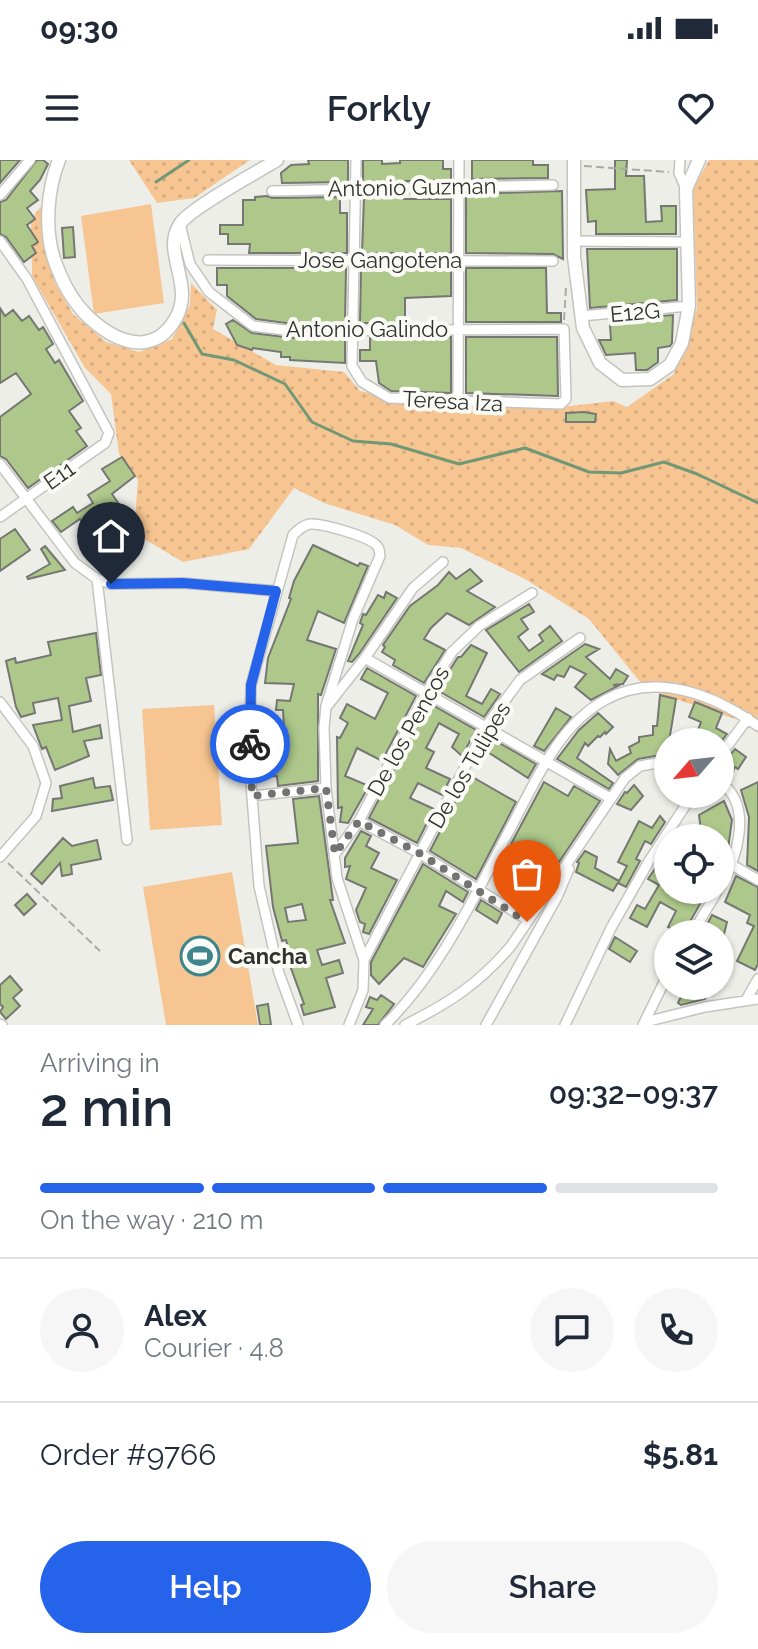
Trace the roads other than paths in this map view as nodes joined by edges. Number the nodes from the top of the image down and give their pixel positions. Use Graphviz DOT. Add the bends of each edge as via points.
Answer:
graph roads {
  1 [pos="30,160"];
  2 [pos="59,160"];
  3 [pos="277,160"];
  4 [pos="356,160"];
  5 [pos="459,160"];
  6 [pos="680,160"];
  7 [pos="699,160"];
  8 [pos="574,162"];
  9 [pos="553,185"];
  10 [pos="460,186"];
  11 [pos="356,188"];
  12 [pos="686,189"];
  13 [pos="272,191"];
  14 [pos="0,195"];
  15 [pos="180,224"];
  16 [pos="0,241"];
  17 [pos="574,241"];
  18 [pos="687,242"];
  19 [pos="460,259"];
  20 [pos="208,260"];
  21 [pos="355,261"];
  22 [pos="553,261"];
  23 [pos="689,306"];
  24 [pos="581,316"];
  25 [pos="355,329"];
  26 [pos="459,329"];
  27 [pos="566,399"];
  28 [pos="458,402"];
  29 [pos="0,464"];
  30 [pos="26,498"];
  31 [pos="0,517"];
  32 [pos="443,562"];
  33 [pos="97,579"];
  34 [pos="276,591"];
  35 [pos="532,593"];
  36 [pos="580,638"];
  37 [pos="365,658"];
  38 [pos="427,692"];
  39 [pos="0,702"];
  40 [pos="326,706"];
  41 [pos="748,718"];
  42 [pos="487,725"];
  43 [pos="758,726"];
  44 [pos="734,737"];
  45 [pos="546,763"];
  46 [pos="654,763"];
  47 [pos="326,788"];
  48 [pos="252,796"];
  49 [pos="610,798"];
  50 [pos="734,805"];
  51 [pos="684,808"];
  52 [pos="359,821"];
  53 [pos="127,840"];
  54 [pos="576,851"];
  55 [pos="419,853"];
  56 [pos="335,854"];
  57 [pos="0,857"];
  58 [pos="734,857"];
  59 [pos="734,866"];
  60 [pos="758,880"];
  61 [pos="478,890"];
  62 [pos="528,920"];
  63 [pos="364,960"];
  64 [pos="758,979"];
  65 [pos="758,999"];
  66 [pos="655,1000"];
  67 [pos="746,1000"];
  68 [pos="644,1023"];
  69 [pos="298,1025"];
  70 [pos="349,1025"];
  71 [pos="385,1025"];
  72 [pos="405,1025"];
  73 [pos="486,1025"];
  74 [pos="565,1025"];
  1 -- 14 [label="street"];
  2 -- 15 [label="street" via="48,224 62,282 89,317 126,343 164,335 180,309 184,299 174,243"];
  3 -- 15 [label="street"];
  4 -- 11 [label="street"];
  5 -- 10 [label="street"];
  6 -- 12 [label="street"];
  7 -- 12 [label="street"];
  8 -- 17 [label="street"];
  9 -- 10 [label="street, Antonio Guzman"];
  10 -- 11 [label="street, Antonio Guzman"];
  10 -- 19 [label="street"];
  11 -- 13 [label="street, Antonio Guzman"];
  11 -- 21 [label="street"];
  12 -- 18 [label="street"];
  15 -- 25 [label="street, Antonio Galindo" via="190,264 209,292 253,326"];
  16 -- 30 [label="street, E11" via="27,279 109,433 105,443"];
  17 -- 18 [label="street"];
  17 -- 24 [label="street"];
  18 -- 23 [label="street"];
  19 -- 21 [label="street, Jose Gangotena"];
  19 -- 22 [label="street, Jose Gangotena"];
  19 -- 26 [label="street"];
  20 -- 21 [label="street, Jose Gangotena"];
  21 -- 25 [label="street"];
  23 -- 24 [label="street, E12G"];
  23 -- 24 [label="street" via="682,343 670,365 650,379 622,380 600,363"];
  25 -- 26 [label="street, Antonio Galindo"];
  25 -- 28 [label="street, Teresa Iza" via="352,366 362,382 389,398"];
  26 -- 27 [label="street, Antonio Galindo" via="564,329"];
  26 -- 28 [label="street"];
  27 -- 28 [label="street, Teresa Iza" via="555,405"];
  29 -- 30 [label="street"];
  30 -- 31 [label="street, E11"];
  30 -- 33 [label="street" via="75,563"];
  32 -- 37 [label="street" via="413,588"];
  33 -- 34 [label="street" via="111,584 183,583"];
  33 -- 53 [label="street"];
  34 -- 40 [label="street" via="293,535 300,528 310,524 341,530 379,549"];
  34 -- 48 [label="street" via="251,685"];
  35 -- 38 [label="street, De los Pencos" via="479,626 452,652"];
  36 -- 42 [label="street, De los Tulipes" via="520,680"];
  37 -- 38 [label="street"];
  37 -- 40 [label="street"];
  38 -- 42 [label="street"];
  38 -- 52 [label="street, De los Pencos"];
  39 -- 57 [label="street" via="33,746 46,783 36,816"];
  40 -- 47 [label="street"];
  41 -- 43 [label="street"];
  41 -- 44 [label="street"];
  41 -- 45 [label="street" via="681,689 636,688 605,699 586,714"];
  42 -- 45 [label="street"];
  42 -- 55 [label="street, De los Tulipes"];
  45 -- 49 [label="street"];
  45 -- 61 [label="street"];
  46 -- 49 [label="street" via="631,772"];
  47 -- 48 [label="street"];
  47 -- 56 [label="street"];
  48 -- 69 [label="street" via="259,886 279,973"];
  49 -- 54 [label="street"];
  50 -- 58 [label="street" via="740,834"];
  51 -- 74 [label="street" via="611,928"];
  52 -- 55 [label="street"];
  52 -- 56 [label="street, De los Pencos"];
  54 -- 62 [label="street"];
  54 -- 73 [label="street" via="557,897"];
  55 -- 61 [label="street"];
  55 -- 63 [label="street, De los Tulipes"];
  56 -- 63 [label="street" via="337,878"];
  59 -- 60 [label="street"];
  61 -- 62 [label="street"];
  61 -- 71 [label="street" via="419,988"];
  62 -- 72 [label="street" via="484,975 454,999"];
  63 -- 70 [label="street" via="363,990"];
  64 -- 67 [label="street"];
  65 -- 67 [label="street"];
  66 -- 68 [label="street"];
  67 -- 68 [label="street"];
}
